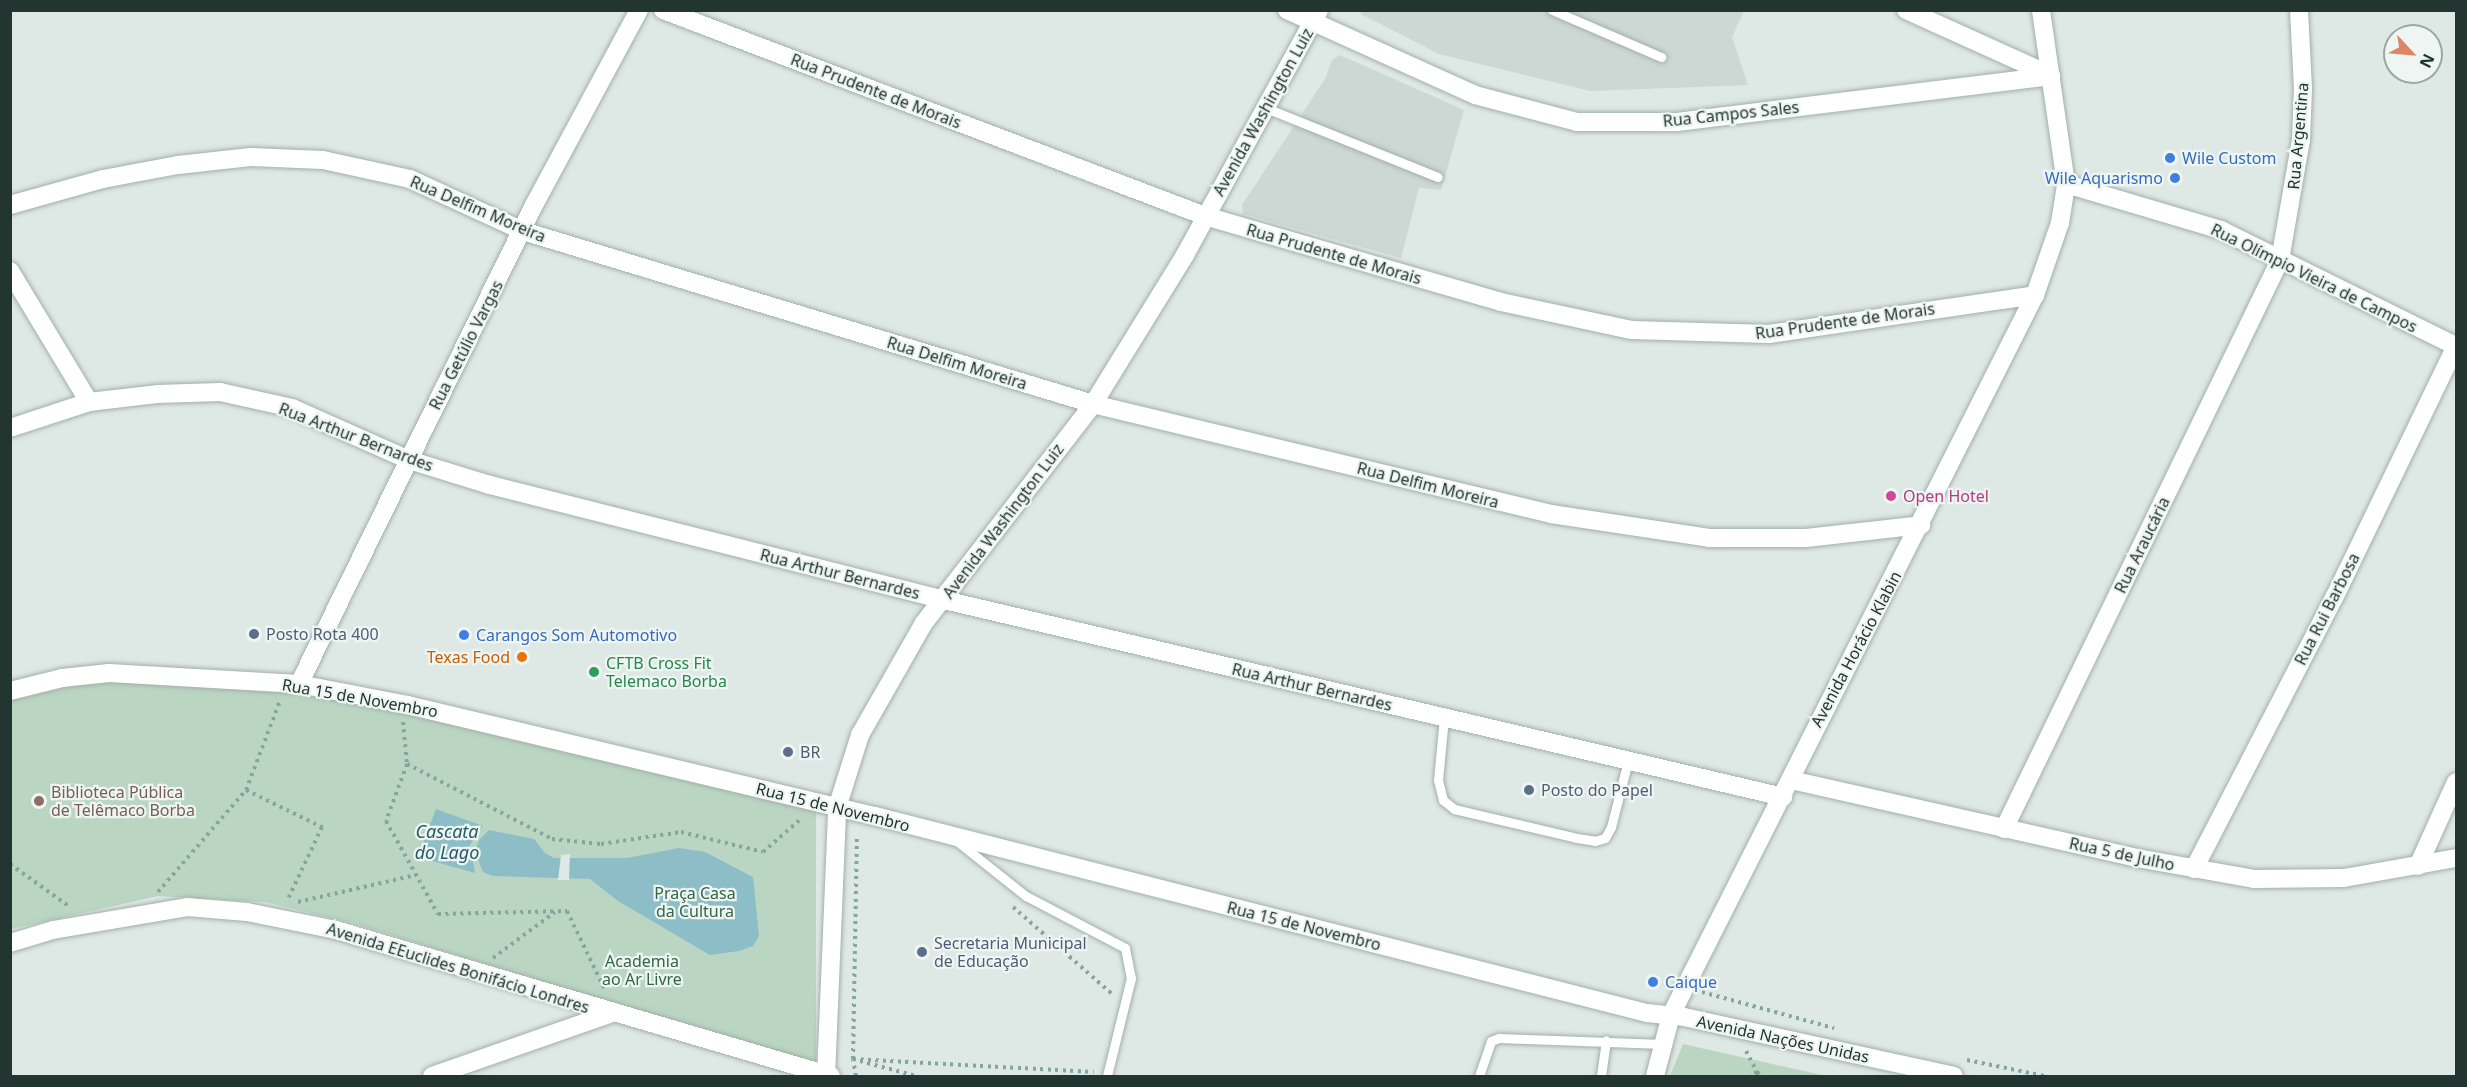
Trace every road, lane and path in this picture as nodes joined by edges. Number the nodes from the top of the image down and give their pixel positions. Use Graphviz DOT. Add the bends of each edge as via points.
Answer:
graph roads {
  1 [pos="639,10"];
  2 [pos="663,10"];
  3 [pos="1287,10"];
  4 [pos="1552,10"];
  5 [pos="1906,10"];
  6 [pos="2041,10"];
  7 [pos="2299,10"];
  8 [pos="1316,16"];
  9 [pos="1661,57"];
  10 [pos="2051,76"];
  11 [pos="1266,108"];
  12 [pos="1438,177"];
  13 [pos="2066,184"];
  14 [pos="10,205"];
  15 [pos="1205,216"];
  16 [pos="523,231"];
  17 [pos="2280,260"];
  18 [pos="10,271"];
  19 [pos="2036,295"];
  20 [pos="2456,346"];
  21 [pos="89,402"];
  22 [pos="1093,404"];
  23 [pos="10,428"];
  24 [pos="409,460"];
  25 [pos="1921,525"];
  26 [pos="944,600"];
  27 [pos="299,684"];
  28 [pos="10,691"];
  29 [pos="283,695"];
  30 [pos="403,713"];
  31 [pos="1444,717"];
  32 [pos="1628,761"];
  33 [pos="406,764"];
  34 [pos="1791,780"];
  35 [pos="2457,782"];
  36 [pos="246,790"];
  37 [pos="1783,797"];
  38 [pos="837,808"];
  39 [pos="806,815"];
  40 [pos="875,816"];
  41 [pos="2004,829"];
  42 [pos="954,839"];
  43 [pos="2457,858"];
  44 [pos="10,864"];
  45 [pos="2418,866"];
  46 [pos="2194,869"];
  47 [pos="416,875"];
  48 [pos="156,895"];
  49 [pos="1003,899"];
  50 [pos="70,907"];
  51 [pos="555,912"];
  52 [pos="10,943"];
  53 [pos="488,962"];
  54 [pos="610,1007"];
  55 [pos="1113,1008"];
  56 [pos="1647,1013"];
  57 [pos="1671,1015"];
  58 [pos="1606,1040"];
  59 [pos="1743,1043"];
  60 [pos="1663,1044"];
  61 [pos="853,1059"];
  62 [pos="1098,1061"];
  63 [pos="1757,1072"];
  64 [pos="827,1076"];
  65 [pos="432,1077"];
  66 [pos="856,1077"];
  67 [pos="916,1077"];
  68 [pos="1107,1077"];
  69 [pos="1479,1077"];
  70 [pos="1601,1077"];
  71 [pos="1655,1077"];
  72 [pos="1750,1077"];
  73 [pos="1761,1077"];
  74 [pos="1954,1077"];
  1 -- 16 [label="street, Rua Getúlio Vargas"];
  2 -- 15 [label="street, Rua Prudente de Morais"];
  3 -- 8 [label="street, Rua Campos Sales"];
  4 -- 9 [label="lane"];
  5 -- 10 [label="street"];
  6 -- 10 [label="street, Avenida Horácio Klabin"];
  7 -- 17 [label="street, Rua Argentina" via="2301,140"];
  8 -- 10 [label="street, Rua Campos Sales" via="1475,95 1577,122 1677,122"];
  8 -- 11 [label="street, Avenida Washington Luiz"];
  10 -- 13 [label="street, Avenida Horácio Klabin"];
  11 -- 12 [label="lane"];
  11 -- 15 [label="street, Avenida Washington Luiz"];
  13 -- 17 [label="street, Rua Olímpio Vieira de Campos" via="2221,230"];
  13 -- 19 [label="street, Avenida Horácio Klabin" via="2060,223"];
  14 -- 16 [label="street, Rua Delfim Moreira" via="103,179 178,165 251,158 323,160 410,179"];
  15 -- 19 [label="street, Rua Prudente de Morais" via="1501,302 1632,330 1768,334"];
  15 -- 22 [label="street, Avenida Washington Luiz"];
  16 -- 22 [label="street, Rua Delfim Moreira"];
  16 -- 24 [label="street, Rua Getúlio Vargas"];
  17 -- 20 [label="street, Rua Olímpio Vieira de Campos"];
  17 -- 41 [label="street, Rua Araucária"];
  18 -- 21 [label="street"];
  19 -- 25 [label="street, Avenida Horácio Klabin"];
  20 -- 46 [label="street, Rua Rui Barbosa" via="2335,596"];
  21 -- 23 [label="street, Rua Arthur Bernardes"];
  21 -- 24 [label="street, Rua Arthur Bernardes" via="220,392 292,408"];
  22 -- 25 [label="street, Rua Delfim Moreira" via="1551,514 1629,529 1709,538 1806,538"];
  22 -- 26 [label="street, Avenida Washington Luiz"];
  24 -- 26 [label="street, Rua Arthur Bernardes" via="490,485"];
  24 -- 27 [label="street, Rua Getúlio Vargas"];
  25 -- 34 [label="street, Avenida Horácio Klabin"];
  26 -- 31 [label="street, Rua Arthur Bernardes"];
  26 -- 38 [label="street, Avenida Washington Luiz" via="902,657 860,735"];
  27 -- 28 [label="street, Rua 15 de Novembro" via="109,673 62,678"];
  27 -- 38 [label="street, Rua 15 de Novembro" via="408,705"];
  29 -- 36 [label="path"];
  30 -- 33 [label="path"];
  31 -- 32 [label="street, Rua Arthur Bernardes"];
  31 -- 32 [label="lane" via="1438,780 1443,800 1454,809 1595,842 1605,838 1611,826"];
  32 -- 37 [label="street, Rua Arthur Bernardes"];
  33 -- 39 [label="path" via="552,838 601,844 681,832 763,852"];
  33 -- 47 [label="path" via="386,821"];
  34 -- 37 [label="street, Avenida Horácio Klabin"];
  34 -- 41 [label="street, Rua 5 de Julho"];
  35 -- 45 [label="street"];
  36 -- 47 [label="path" via="322,827 285,904"];
  36 -- 48 [label="path"];
  37 -- 57 [label="street, Avenida Horácio Klabin"];
  38 -- 40 [label="street, Rua 15 de Novembro"];
  38 -- 64 [label="street, Avenida Washington Luiz"];
  40 -- 42 [label="street, Rua 15 de Novembro"];
  40 -- 61 [label="path" via="860,834"];
  41 -- 46 [label="street, Rua 5 de Julho"];
  42 -- 56 [label="street, Rua 15 de Novembro"];
  42 -- 68 [label="lane" via="1026,896 1125,948 1131,978"];
  43 -- 45 [label="street, Rua 5 de Julho"];
  44 -- 50 [label="path"];
  45 -- 46 [label="street, Rua 5 de Julho" via="2332,878 2255,879"];
  47 -- 51 [label="path" via="438,914"];
  49 -- 55 [label="path" via="1116,997"];
  51 -- 53 [label="path"];
  51 -- 54 [label="path" via="567,911"];
  52 -- 54 [label="street, Avenida EEuclides Bonifácio Londres" via="52,930 187,907 247,912 336,930"];
  54 -- 64 [label="street, Avenida EEuclides Bonifácio Londres"];
  54 -- 65 [label="street"];
  56 -- 57 [label="street, Avenida Nações Unidas"];
  57 -- 60 [label="street, Avenida Horácio Klabin"];
  57 -- 74 [label="street, Avenida Nações Unidas"];
  58 -- 60 [label="lane"];
  58 -- 69 [label="lane" via="1499,1038 1491,1041"];
  58 -- 70 [label="lane"];
  59 -- 63 [label="path"];
  60 -- 71 [label="street, Avenida Horácio Klabin"];
  61 -- 62 [label="path" via="1095,1072"];
  61 -- 66 [label="path"];
  61 -- 67 [label="path"];
  63 -- 72 [label="path"];
  63 -- 73 [label="path"];
}
